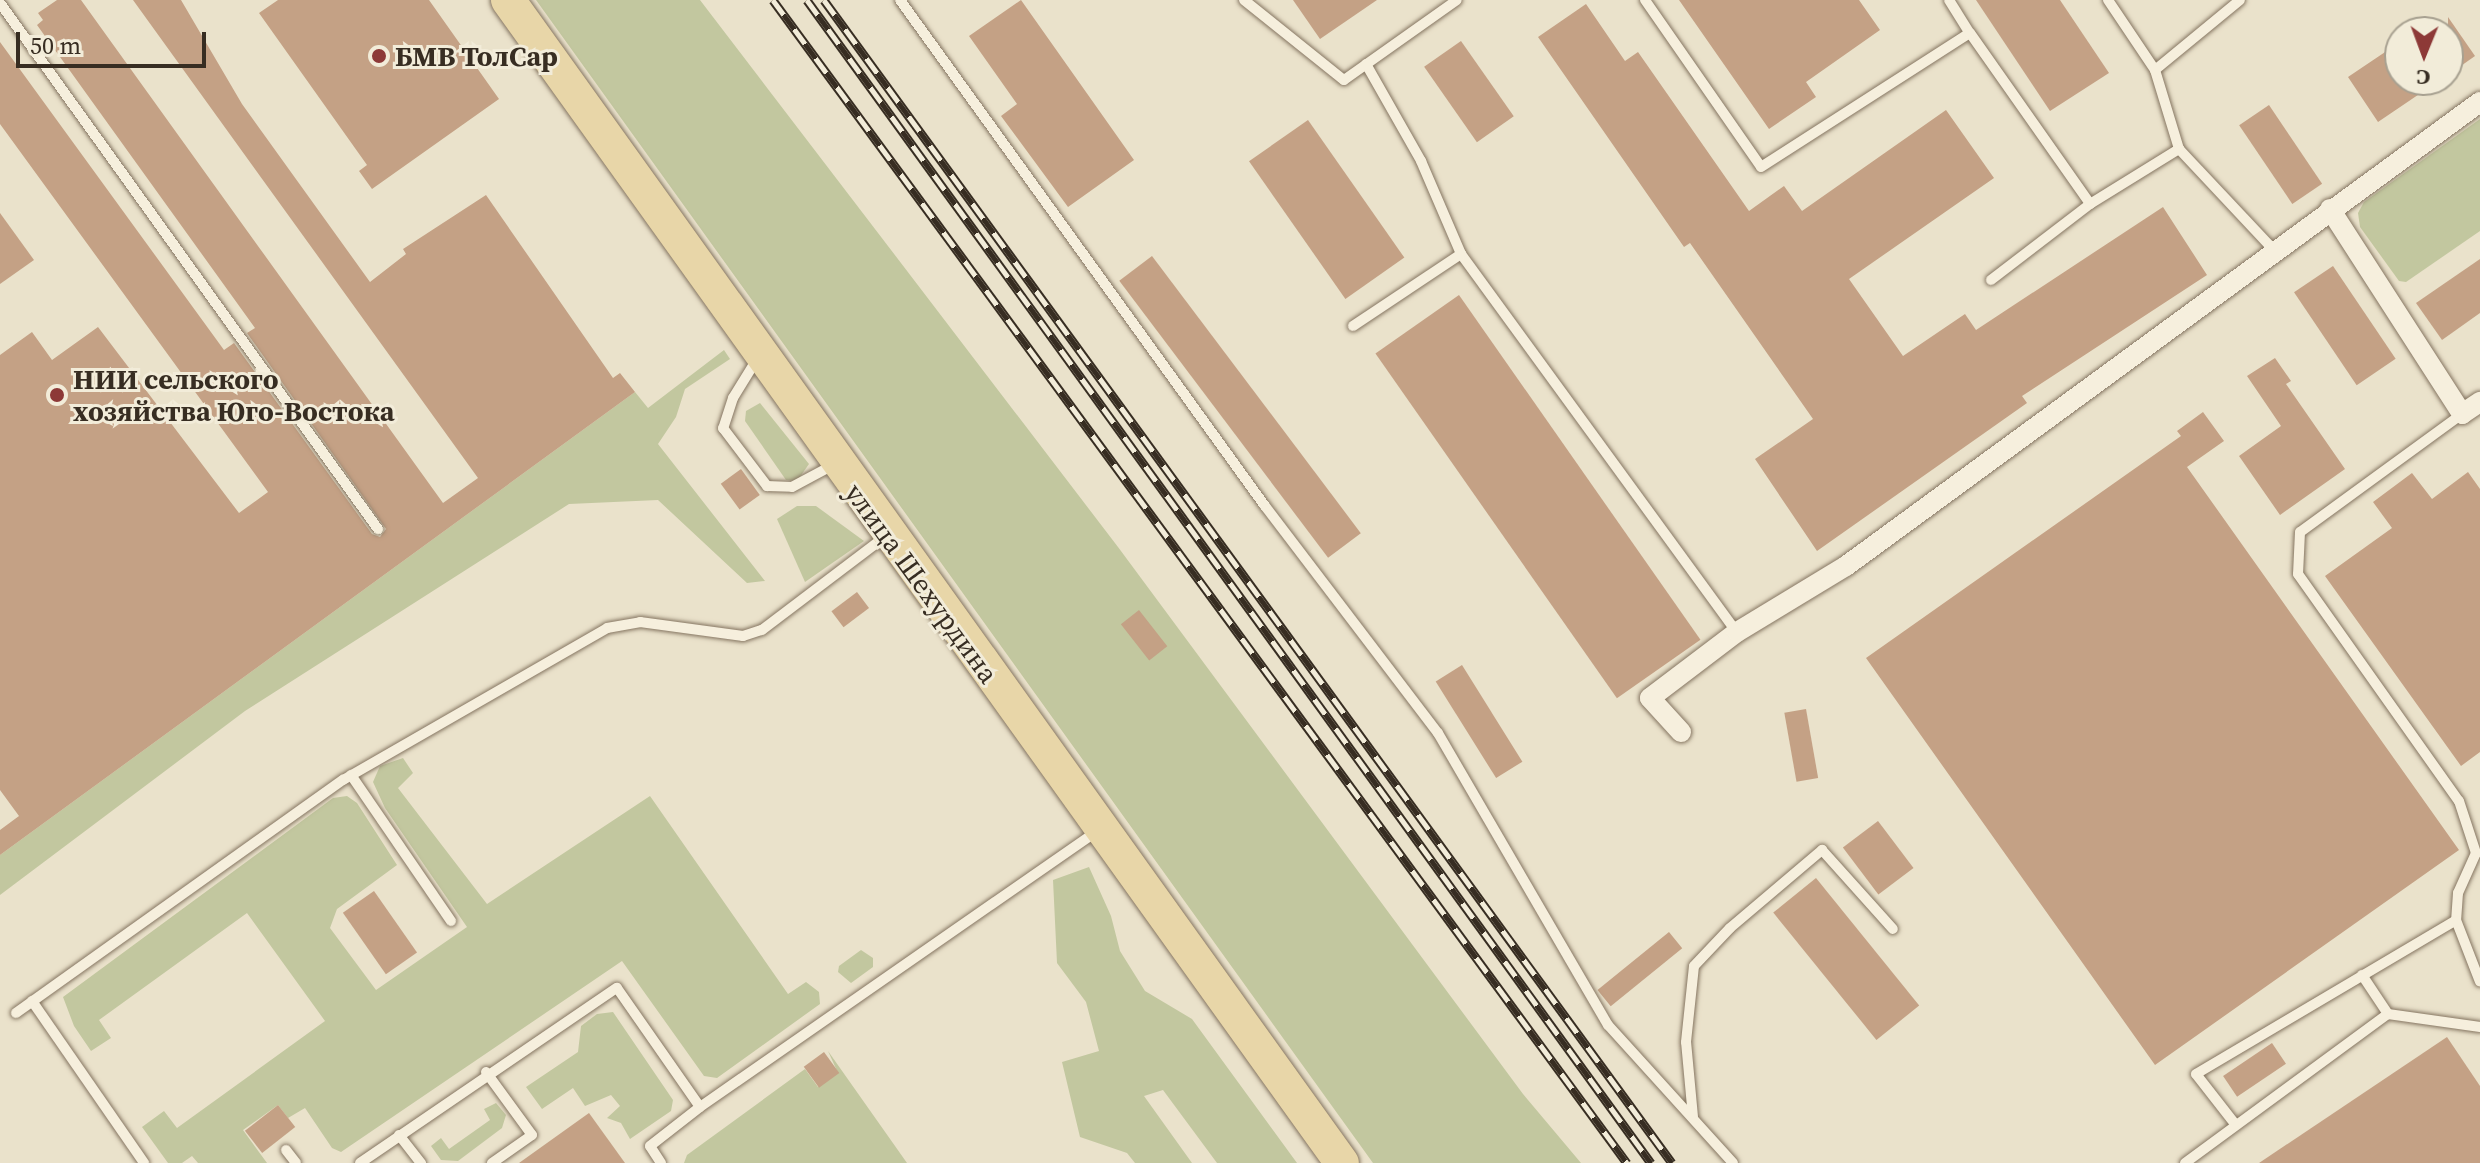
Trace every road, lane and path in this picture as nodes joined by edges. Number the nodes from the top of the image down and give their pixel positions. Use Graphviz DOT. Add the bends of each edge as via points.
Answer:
graph roads {
  1 [pos="508,0"];
  2 [pos="900,0"];
  3 [pos="1244,0"];
  4 [pos="1436,0"];
  5 [pos="1457,0"];
  6 [pos="1645,0"];
  7 [pos="1949,0"];
  8 [pos="2108,0"];
  9 [pos="2240,0"];
  10 [pos="0,3"];
  11 [pos="1442,11"];
  12 [pos="1970,33"];
  13 [pos="1366,64"];
  14 [pos="2155,70"];
  15 [pos="2480,102"];
  16 [pos="2179,149"];
  17 [pos="2090,204"];
  18 [pos="2330,209"];
  19 [pos="2274,250"];
  20 [pos="1461,254"];
  21 [pos="1991,280"];
  22 [pos="1353,326"];
  23 [pos="760,354"];
  24 [pos="2480,402"];
  25 [pos="2462,414"];
  26 [pos="836,463"];
  27 [pos="378,529"];
  28 [pos="887,534"];
  29 [pos="1737,632"];
  30 [pos="1681,732"];
  31 [pos="351,775"];
  32 [pos="1099,830"];
  33 [pos="2456,920"];
  34 [pos="451,921"];
  35 [pos="1893,929"];
  36 [pos="2362,975"];
  37 [pos="2480,982"];
  38 [pos="32,1001"];
  39 [pos="16,1013"];
  40 [pos="2388,1014"];
  41 [pos="2480,1027"];
  42 [pos="486,1072"];
  43 [pos="700,1107"];
  44 [pos="1693,1117"];
  45 [pos="2235,1124"];
  46 [pos="399,1135"];
  47 [pos="286,1150"];
  48 [pos="144,1163"];
  49 [pos="296,1163"];
  50 [pos="360,1163"];
  51 [pos="421,1163"];
  52 [pos="492,1163"];
  53 [pos="661,1163"];
  54 [pos="1342,1163"];
  55 [pos="1733,1163"];
  56 [pos="2185,1163"];
  1 -- 23 [label="main road, улица Шехурдина"];
  2 -- 44 [label="lane" via="1265,506 1438,733 1608,1025"];
  3 -- 13 [label="lane" via="1344,80"];
  4 -- 11 [label="lane"];
  5 -- 11 [label="lane"];
  6 -- 12 [label="lane" via="1761,167"];
  7 -- 12 [label="lane"];
  8 -- 14 [label="lane"];
  9 -- 14 [label="lane"];
  10 -- 27 [label="lane"];
  11 -- 13 [label="lane"];
  12 -- 17 [label="lane"];
  13 -- 20 [label="lane" via="1421,161"];
  14 -- 16 [label="lane"];
  15 -- 18 [label="street"];
  16 -- 17 [label="lane"];
  16 -- 19 [label="lane"];
  17 -- 21 [label="lane"];
  18 -- 19 [label="street"];
  18 -- 25 [label="street"];
  19 -- 29 [label="street" via="1846,566"];
  20 -- 22 [label="lane"];
  20 -- 29 [label="lane"];
  23 -- 26 [label="main road, улица Шехурдина"];
  23 -- 26 [label="lane" via="733,398 723,428 767,486 792,487"];
  24 -- 25 [label="street"];
  25 -- 33 [label="lane" via="2300,532 2298,574 2459,801 2476,853 2458,893"];
  26 -- 28 [label="main road, улица Шехурдина"];
  28 -- 31 [label="lane" via="762,630 743,636 640,622 607,628"];
  28 -- 32 [label="main road, улица Шехурдина"];
  29 -- 30 [label="street" via="1650,698"];
  31 -- 34 [label="lane"];
  31 -- 38 [label="lane"];
  32 -- 43 [label="lane"];
  32 -- 54 [label="main road, улица Шехурдина"];
  33 -- 36 [label="lane"];
  33 -- 37 [label="lane"];
  35 -- 44 [label="lane" via="1822,850 1730,928 1694,966 1686,1042"];
  36 -- 40 [label="lane"];
  36 -- 45 [label="lane" via="2196,1074"];
  38 -- 39 [label="lane"];
  38 -- 48 [label="lane"];
  40 -- 41 [label="lane"];
  40 -- 45 [label="lane"];
  42 -- 43 [label="lane" via="617,988"];
  42 -- 46 [label="lane"];
  42 -- 52 [label="lane" via="532,1135"];
  43 -- 53 [label="lane" via="650,1146"];
  44 -- 55 [label="lane"];
  45 -- 56 [label="lane"];
  46 -- 50 [label="lane"];
  46 -- 51 [label="lane"];
  47 -- 49 [label="lane"];
}
